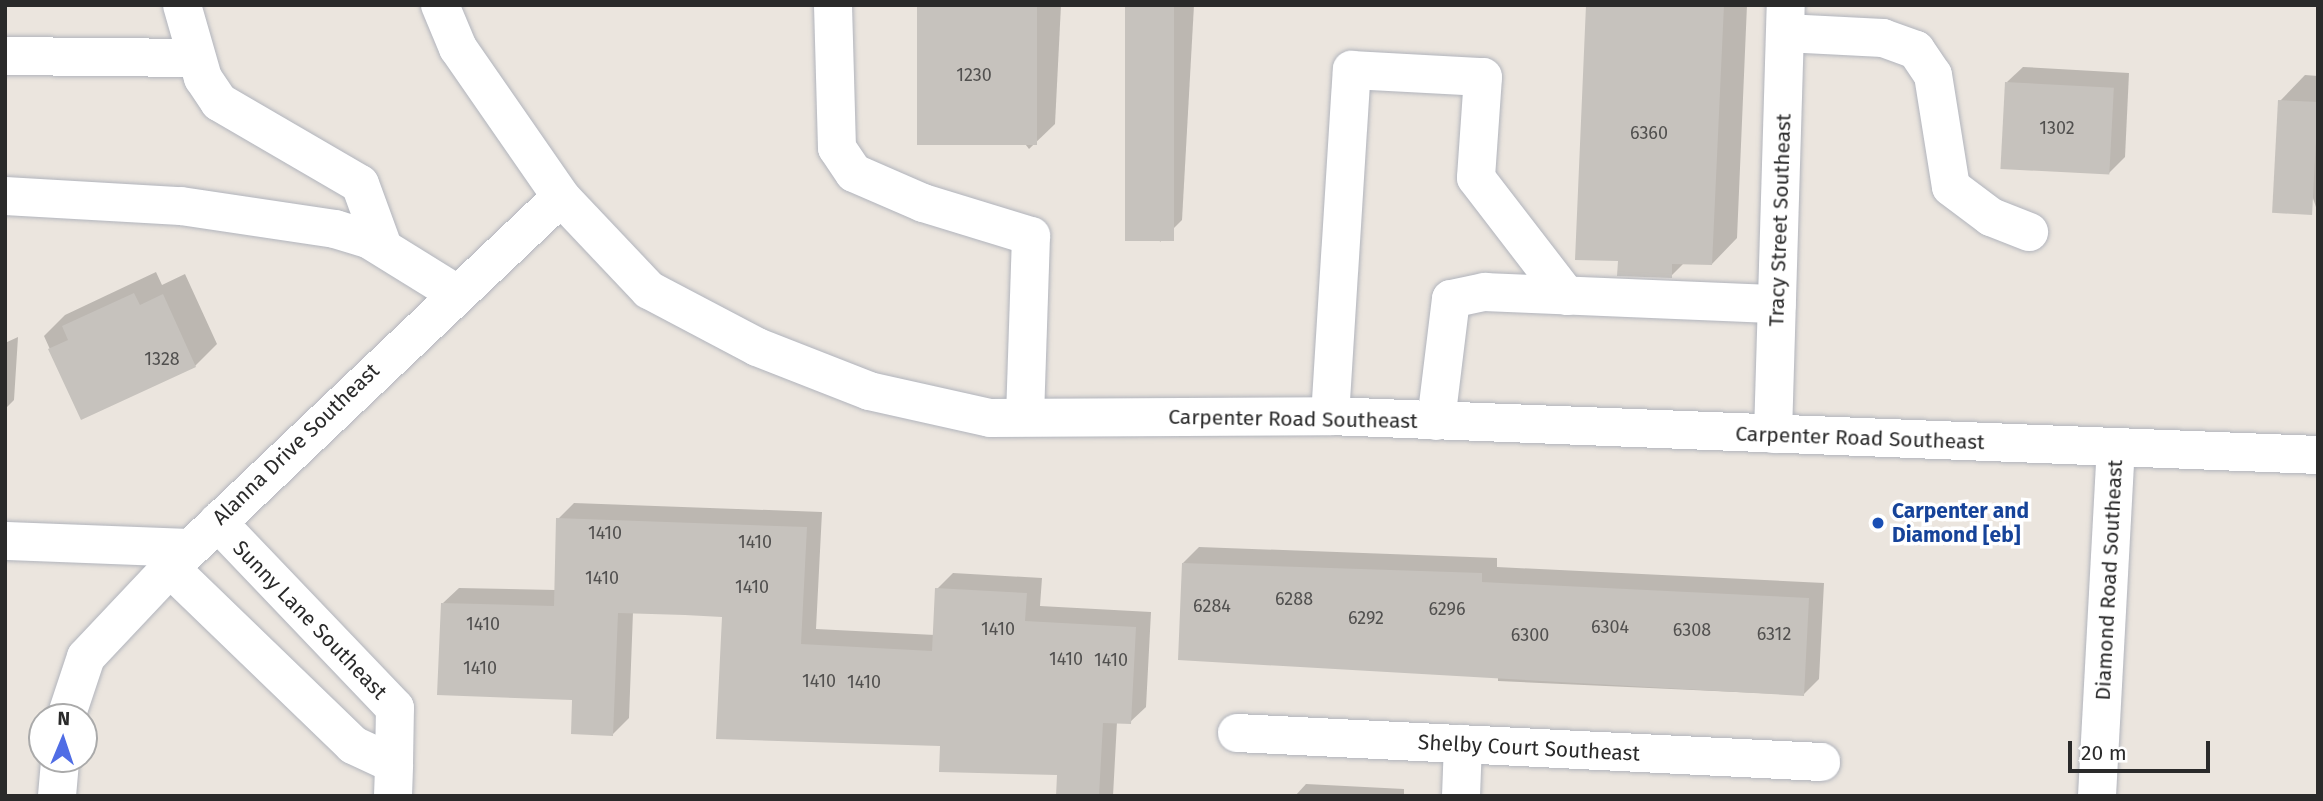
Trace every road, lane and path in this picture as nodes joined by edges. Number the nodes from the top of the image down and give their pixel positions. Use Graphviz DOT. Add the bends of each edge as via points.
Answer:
graph roads {
  1 [pos="440,5"];
  2 [pos="833,5"];
  3 [pos="1786,19"];
  4 [pos="188,24"];
  5 [pos="5,56"];
  6 [pos="5,196"];
  7 [pos="561,197"];
  8 [pos="2029,232"];
  9 [pos="383,247"];
  10 [pos="454,292"];
  11 [pos="1567,296"];
  12 [pos="1777,304"];
  13 [pos="1330,416"];
  14 [pos="1025,417"];
  15 [pos="1436,421"];
  16 [pos="1773,434"];
  17 [pos="2116,448"];
  18 [pos="2318,455"];
  19 [pos="5,541"];
  20 [pos="192,546"];
  21 [pos="71,703"];
  22 [pos="1237,733"];
  23 [pos="1463,744"];
  24 [pos="1821,762"];
  25 [pos="59,773"];
  26 [pos="394,780"];
  27 [pos="57,796"];
  28 [pos="1461,796"];
  29 [pos="2097,796"];
  1 -- 7 [label="street, Carpenter Road Southeast" via="458,48"];
  2 -- 14 [label="street" via="837,148 854,173 922,203 1031,236"];
  3 -- 8 [label="street" via="1884,38 1916,50 1933,75 1951,187 1991,217"];
  3 -- 12 [label="street, Tracy Street Southeast"];
  4 -- 5 [label="street"];
  4 -- 9 [label="street" via="219,102 360,184"];
  6 -- 9 [label="street" via="263,216 335,229"];
  7 -- 10 [label="street, Alanna Drive Southeast"];
  7 -- 14 [label="street, Carpenter Road Southeast" via="649,290 757,347 869,391 990,418"];
  9 -- 10 [label="street"];
  10 -- 20 [label="street, Alanna Drive Southeast"];
  11 -- 12 [label="street"];
  11 -- 13 [label="street" via="1476,178 1483,77 1352,70"];
  11 -- 15 [label="street" via="1485,292 1451,299"];
  12 -- 16 [label="street, Tracy Street Southeast"];
  13 -- 14 [label="street, Carpenter Road Southeast"];
  13 -- 15 [label="street, Carpenter Road Southeast"];
  15 -- 16 [label="street, Carpenter Road Southeast"];
  16 -- 17 [label="street, Carpenter Road Southeast"];
  17 -- 18 [label="street, Carpenter Road Southeast"];
  17 -- 29 [label="street, Diamond Road Southeast"];
  19 -- 20 [label="street"];
  20 -- 21 [label="street, Alanna Drive Southeast" via="86,657"];
  20 -- 26 [label="street, Sunny Lane Southeast" via="353,745"];
  20 -- 26 [label="street, Sunny Lane Southeast" via="395,708"];
  22 -- 23 [label="street, Shelby Court Southeast"];
  23 -- 24 [label="street, Shelby Court Southeast"];
  23 -- 28 [label="street"];
  25 -- 27 [label="street"];
}
